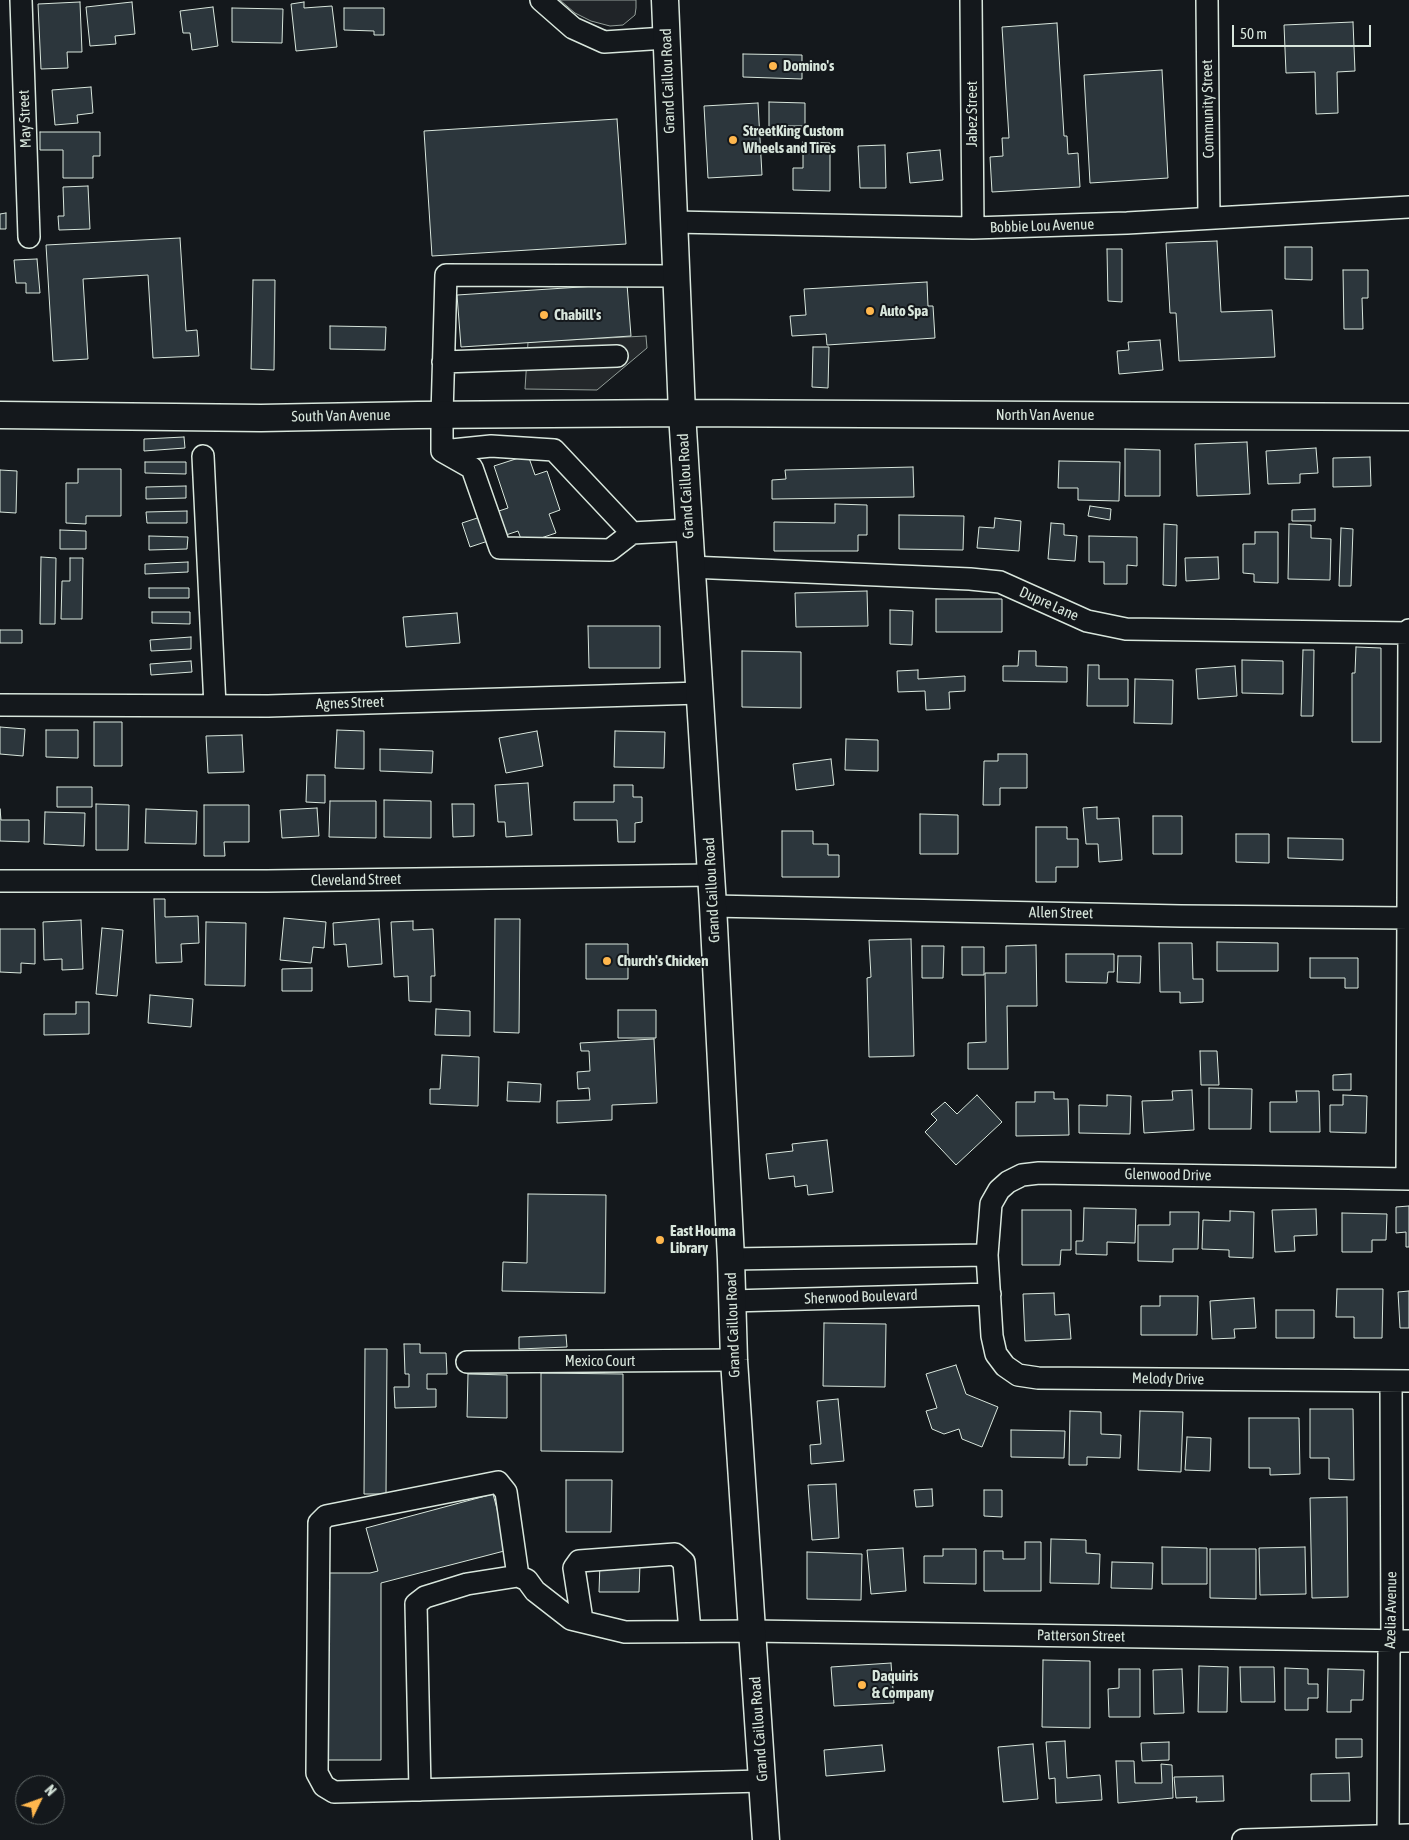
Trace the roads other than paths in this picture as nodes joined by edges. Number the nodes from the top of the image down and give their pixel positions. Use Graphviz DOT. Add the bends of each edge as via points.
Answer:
graph roads {
  1 [pos="20,0"];
  2 [pos="541,0"];
  3 [pos="664,0"];
  4 [pos="971,0"];
  5 [pos="1207,0"];
  6 [pos="666,38"];
  7 [pos="1409,207"];
  8 [pos="1209,218"];
  9 [pos="674,222"];
  10 [pos="973,228"];
  11 [pos="29,237"];
  12 [pos="676,276"];
  13 [pos="618,356"];
  14 [pos="443,362"];
  15 [pos="682,413"];
  16 [pos="0,415"];
  17 [pos="442,415"];
  18 [pos="1409,417"];
  19 [pos="442,451"];
  20 [pos="203,456"];
  21 [pos="688,530"];
  22 [pos="632,533"];
  23 [pos="690,568"];
  24 [pos="1409,632"];
  25 [pos="700,693"];
  26 [pos="0,705"];
  27 [pos="215,706"];
  28 [pos="711,875"];
  29 [pos="0,881"];
  30 [pos="713,906"];
  31 [pos="1409,918"];
  32 [pos="1408,1179"];
  33 [pos="987,1255"];
  34 [pos="731,1259"];
  35 [pos="990,1294"];
  36 [pos="731,1301"];
  37 [pos="734,1360"];
  38 [pos="467,1362"];
  39 [pos="1400,1381"];
  40 [pos="518,1576"];
  41 [pos="582,1620"];
  42 [pos="690,1631"];
  43 [pos="752,1631"];
  44 [pos="1400,1641"];
  45 [pos="762,1782"];
  46 [pos="420,1790"];
  47 [pos="1409,1835"];
  48 [pos="1388,1838"];
  49 [pos="766,1840"];
  50 [pos="1242,1840"];
  1 -- 11 [label="street, May Street"];
  2 -- 6 [label="street" via="573,28 604,42"];
  3 -- 6 [label="main road, Grand Caillou Road"];
  4 -- 10 [label="street, Jabez Street"];
  5 -- 8 [label="street, Community Street"];
  6 -- 9 [label="main road, Grand Caillou Road"];
  7 -- 8 [label="street, Bobbie Lou Avenue"];
  8 -- 10 [label="street, Bobbie Lou Avenue"];
  9 -- 10 [label="street, Bobbie Lou Avenue"];
  9 -- 12 [label="main road, Grand Caillou Road"];
  12 -- 14 [label="street" via="446,275"];
  12 -- 15 [label="main road, Grand Caillou Road"];
  13 -- 14 [label="street"];
  14 -- 17 [label="street"];
  15 -- 17 [label="main road, South Van Avenue"];
  15 -- 18 [label="main road, North Van Avenue"];
  15 -- 21 [label="main road, Grand Caillou Road"];
  16 -- 17 [label="main road, South Van Avenue" via="261,418"];
  17 -- 19 [label="street"];
  19 -- 22 [label="street" via="491,446 554,450"];
  19 -- 22 [label="street" via="472,468 500,548 610,550"];
  20 -- 27 [label="street"];
  21 -- 22 [label="street"];
  21 -- 23 [label="main road, Grand Caillou Road"];
  23 -- 24 [label="street, Dupre Lane" via="970,578 1000,582 1087,621 1126,629"];
  23 -- 25 [label="main road, Grand Caillou Road"];
  24 -- 31 [label="street"];
  25 -- 27 [label="street, Agnes Street"];
  25 -- 28 [label="main road, Grand Caillou Road"];
  26 -- 27 [label="street, Agnes Street"];
  28 -- 29 [label="street, Cleveland Street"];
  28 -- 30 [label="main road, Grand Caillou Road"];
  30 -- 31 [label="street, Allen Street"];
  30 -- 34 [label="main road, Grand Caillou Road"];
  31 -- 32 [label="street"];
  32 -- 33 [label="street, Glenwood Drive" via="1022,1175 999,1190 991,1204"];
  33 -- 34 [label="street"];
  33 -- 35 [label="street, Glenwood Drive"];
  34 -- 36 [label="main road, Grand Caillou Road"];
  35 -- 36 [label="street, Sherwood Boulevard"];
  35 -- 39 [label="street, Melody Drive" via="996,1354 1018,1375 1038,1378"];
  36 -- 37 [label="main road, Grand Caillou Road"];
  37 -- 38 [label="street, Mexico Court"];
  37 -- 43 [label="main road, Grand Caillou Road"];
  39 -- 44 [label="street, Azelia Avenue"];
  40 -- 41 [label="street, Patterson Street" via="571,1619"];
  40 -- 46 [label="street" via="467,1584 425,1597 416,1604"];
  40 -- 46 [label="street" via="506,1492 498,1482 326,1516 319,1523 317,1773 324,1786 334,1792"];
  41 -- 42 [label="street, Patterson Street" via="625,1632"];
  41 -- 42 [label="street" via="574,1568 579,1561 675,1554 684,1562"];
  42 -- 43 [label="street, Patterson Street"];
  43 -- 44 [label="street, Patterson Street"];
  43 -- 45 [label="main road, Grand Caillou Road"];
  44 -- 48 [label="street, Azelia Avenue" via="1390,1652"];
  45 -- 46 [label="street"];
  45 -- 49 [label="main road, Grand Caillou Road"];
  47 -- 48 [label="street"];
  48 -- 50 [label="street"];
}
